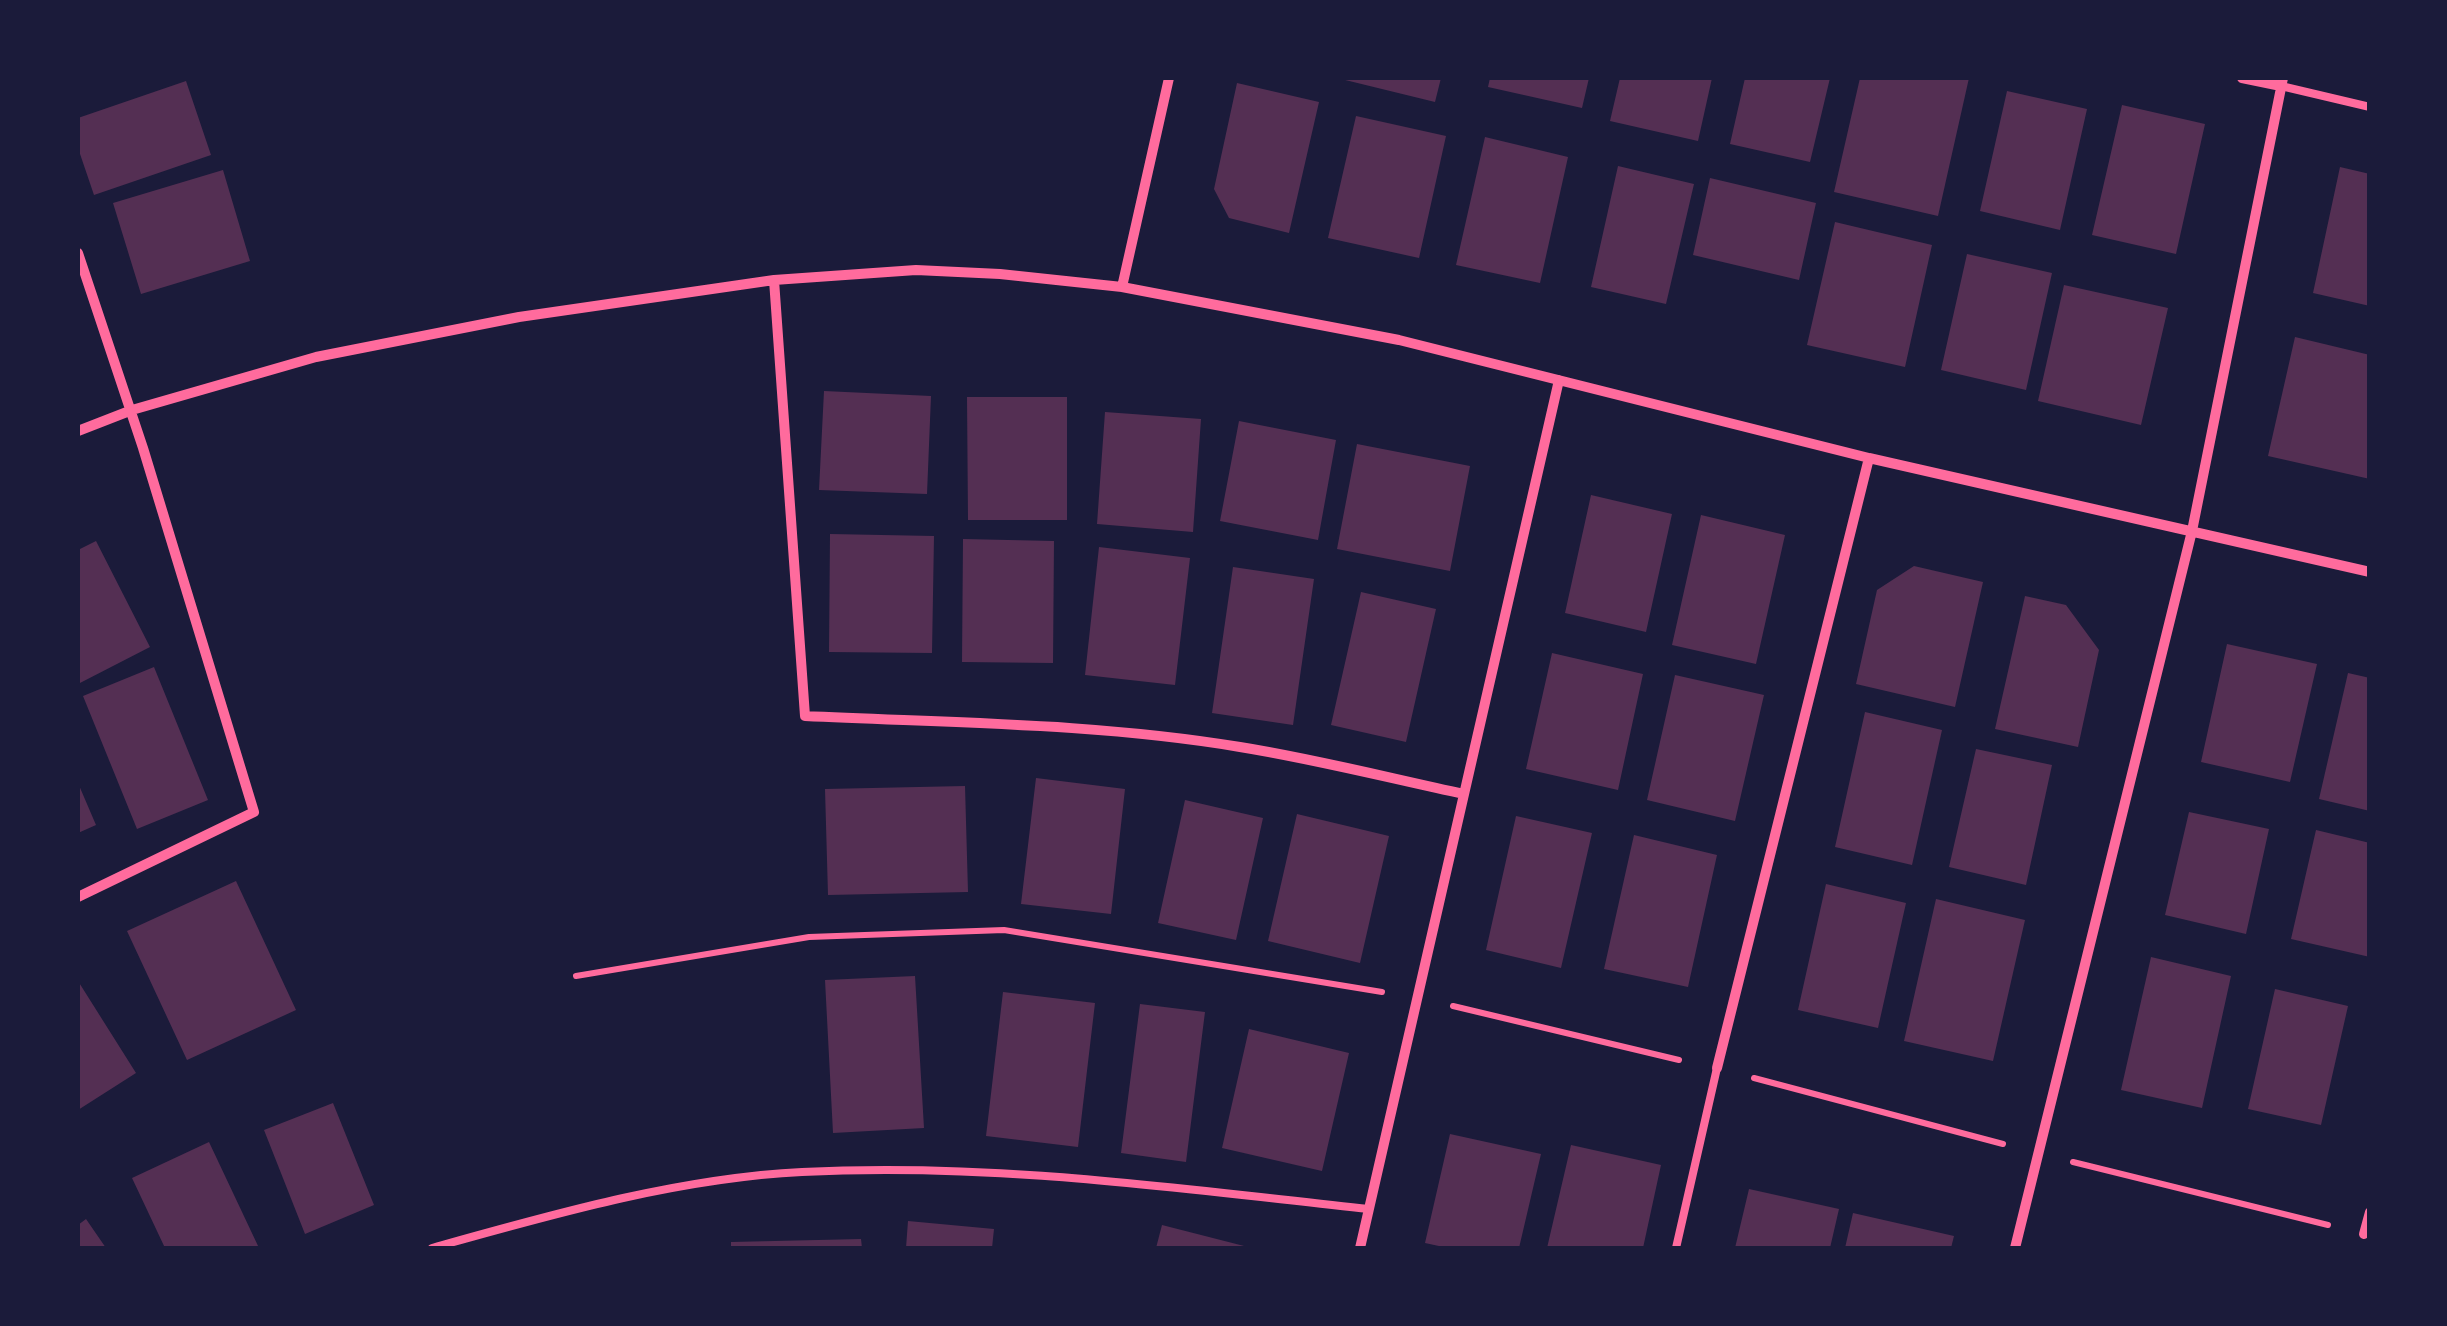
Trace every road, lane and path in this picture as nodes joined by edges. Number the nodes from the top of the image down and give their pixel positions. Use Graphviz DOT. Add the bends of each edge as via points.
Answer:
graph roads {
  1 [pos="1170,78"];
  2 [pos="2242,78"];
  3 [pos="2282,82"];
  4 [pos="2370,107"];
  5 [pos="78,253"];
  6 [pos="774,280"];
  7 [pos="1122,287"];
  8 [pos="1559,380"];
  9 [pos="132,410"];
  10 [pos="78,431"];
  11 [pos="1869,458"];
  12 [pos="2192,532"];
  13 [pos="2370,572"];
  14 [pos="1464,794"];
  15 [pos="78,896"];
  16 [pos="576,976"];
  17 [pos="1418,998"];
  18 [pos="1717,1068"];
  19 [pos="2036,1153"];
  20 [pos="1369,1209"];
  21 [pos="2370,1212"];
  22 [pos="2364,1234"];
  23 [pos="432,1248"];
  24 [pos="1360,1248"];
  25 [pos="1676,1248"];
  26 [pos="2014,1248"];
  27 [pos="2361,1248"];
  1 -- 7 [label="street"];
  2 -- 3 [label="street"];
  3 -- 4 [label="lane"];
  3 -- 12 [label="street"];
  5 -- 9 [label="street"];
  6 -- 7 [label="street" via="916,270"];
  6 -- 9 [label="street" via="519,317 316,357"];
  6 -- 14 [label="street" via="806,716 1020,724 1239,746"];
  7 -- 8 [label="street" via="1399,340"];
  8 -- 11 [label="street"];
  8 -- 14 [label="street"];
  9 -- 10 [label="street"];
  9 -- 15 [label="street" via="254,812"];
  11 -- 12 [label="street"];
  11 -- 18 [label="street"];
  12 -- 13 [label="street"];
  12 -- 19 [label="street"];
  14 -- 17 [label="street"];
  16 -- 17 [label="path" via="809,937 1004,930"];
  17 -- 18 [label="path"];
  17 -- 20 [label="street"];
  18 -- 19 [label="path"];
  18 -- 25 [label="lane"];
  19 -- 22 [label="path"];
  19 -- 26 [label="street"];
  20 -- 23 [label="lane" via="985,1171 800,1172 630,1200"];
  20 -- 24 [label="street"];
  21 -- 22 [label="street"];
  22 -- 27 [label="lane"];
}
